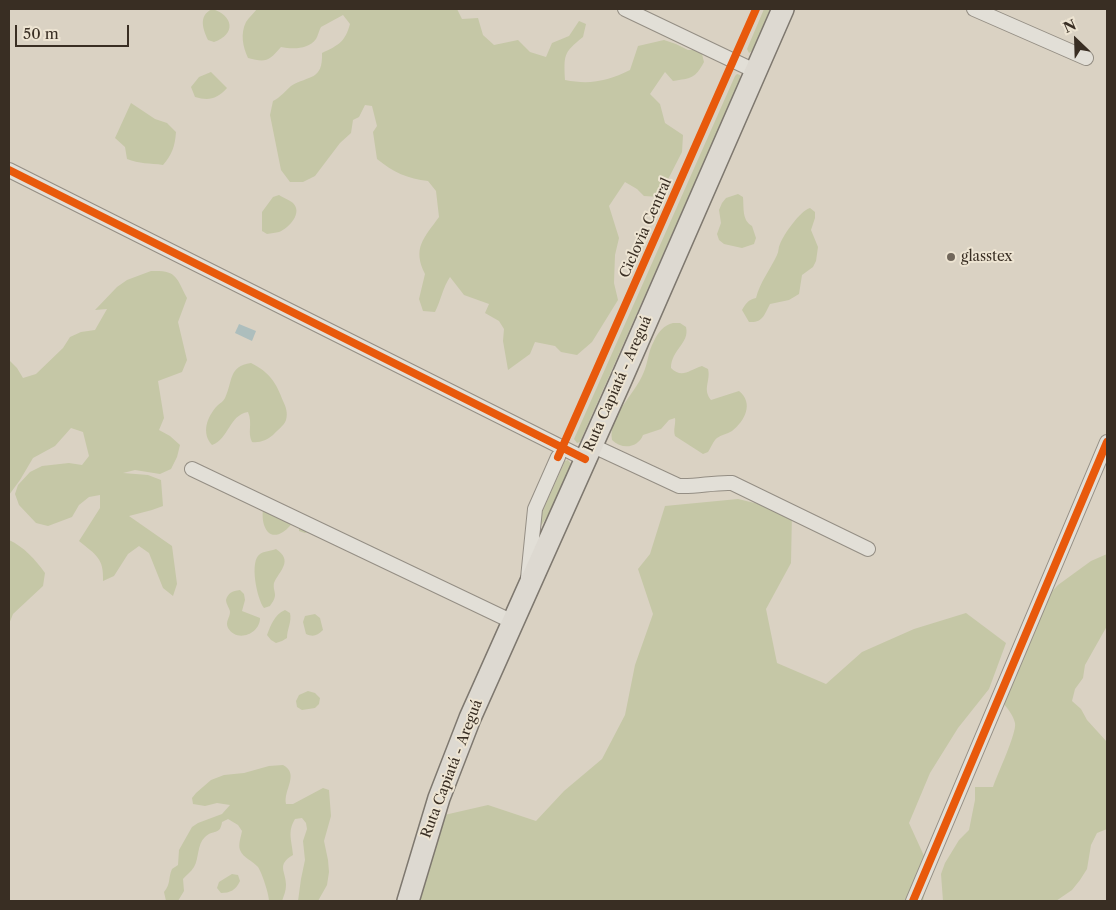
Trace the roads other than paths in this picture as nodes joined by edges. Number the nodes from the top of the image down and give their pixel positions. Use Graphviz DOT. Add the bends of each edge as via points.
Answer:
graph roads {
  1 [pos="625,9"];
  2 [pos="783,9"];
  3 [pos="980,10"];
  4 [pos="1086,58"];
  5 [pos="756,71"];
  6 [pos="9,170"];
  7 [pos="1107,442"];
  8 [pos="588,452"];
  9 [pos="558,456"];
  10 [pos="192,470"];
  11 [pos="868,549"];
  12 [pos="527,591"];
  13 [pos="513,622"];
  14 [pos="408,901"];
  15 [pos="913,901"];
  1 -- 5 [label="street"];
  2 -- 5 [label="main road, Ruta Capiatá - Areguá"];
  3 -- 4 [label="street"];
  5 -- 8 [label="main road, Ruta Capiatá - Areguá"];
  6 -- 8 [label="street"];
  7 -- 15 [label="street"];
  8 -- 11 [label="street" via="679,486 732,483"];
  8 -- 12 [label="main road, Ruta Capiatá - Areguá"];
  9 -- 12 [label="street" via="536,509"];
  10 -- 13 [label="street"];
  12 -- 13 [label="main road, Ruta Capiatá - Areguá"];
  13 -- 14 [label="main road, Ruta Capiatá - Areguá" via="458,746"];
}
